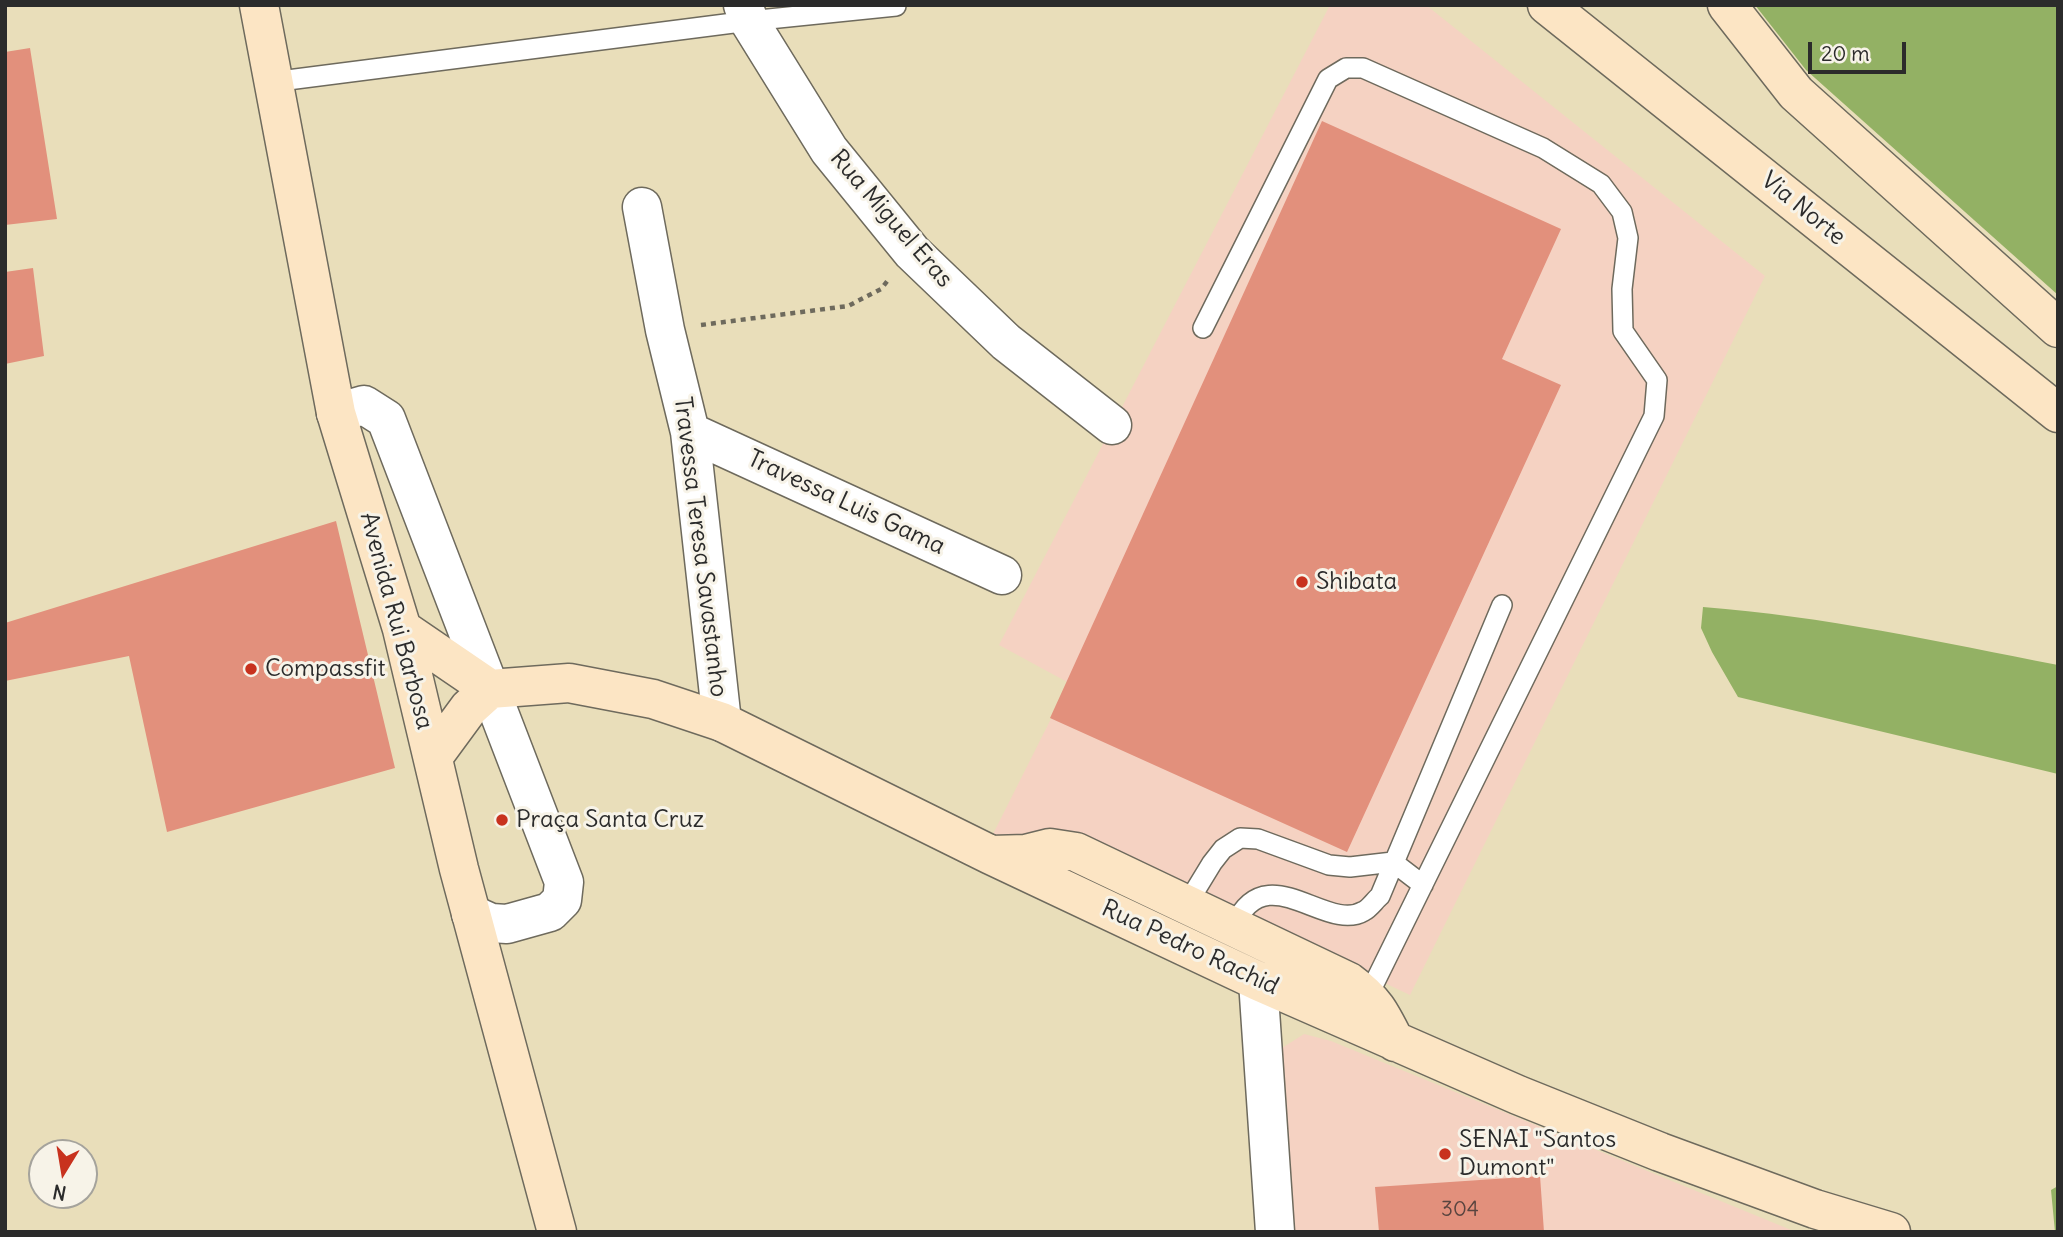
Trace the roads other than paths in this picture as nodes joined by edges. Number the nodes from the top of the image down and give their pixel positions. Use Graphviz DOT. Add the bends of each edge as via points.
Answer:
graph roads {
  1 [pos="259,5"];
  2 [pos="1548,5"];
  3 [pos="1727,5"];
  4 [pos="896,6"];
  5 [pos="746,13"];
  6 [pos="272,82"];
  7 [pos="642,207"];
  8 [pos="1203,328"];
  9 [pos="2058,328"];
  10 [pos="336,413"];
  11 [pos="2058,413"];
  12 [pos="1112,425"];
  13 [pos="690,432"];
  14 [pos="1002,575"];
  15 [pos="1502,605"];
  16 [pos="402,629"];
  17 [pos="490,689"];
  18 [pos="722,722"];
  19 [pos="433,757"];
  20 [pos="991,855"];
  21 [pos="1393,862"];
  22 [pos="1423,885"];
  23 [pos="1187,904"];
  24 [pos="471,914"];
  25 [pos="1234,926"];
  26 [pos="1258,981"];
  27 [pos="1368,996"];
  28 [pos="1395,1042"];
  29 [pos="558,1232"];
  30 [pos="1275,1232"];
  31 [pos="1891,1232"];
  1 -- 6 [label="main road, Avenida Rui Barbosa"];
  2 -- 11 [label="main road, Via Norte"];
  3 -- 9 [label="main road" via="1796,93"];
  4 -- 5 [label="lane"];
  5 -- 6 [label="lane"];
  5 -- 12 [label="street, Rua Miguel Eras" via="829,150 912,252 1006,342"];
  6 -- 10 [label="main road, Avenida Rui Barbosa"];
  7 -- 13 [label="street, Travessa Teresa Savastanho"];
  8 -- 22 [label="lane" via="1328,79 1346,68 1363,68 1543,148 1601,184 1622,212 1628,238 1623,331 1657,380 1654,416"];
  10 -- 16 [label="main road, Avenida Rui Barbosa"];
  10 -- 17 [label="street" via="364,405 386,419"];
  13 -- 14 [label="street, Travessa Luis Gama"];
  13 -- 18 [label="street, Travessa Teresa Savastanho"];
  15 -- 21 [label="lane"];
  16 -- 17 [label="main road"];
  16 -- 19 [label="main road, Avenida Rui Barbosa"];
  17 -- 18 [label="main road, Rua Pedro Rachid" via="569,683 653,699"];
  17 -- 19 [label="main road" via="469,708"];
  17 -- 24 [label="street" via="564,882 562,900 550,912 507,924"];
  18 -- 20 [label="main road, Rua Pedro Rachid"];
  19 -- 24 [label="main road, Avenida Rui Barbosa"];
  20 -- 23 [label="main road" via="1050,848 1076,852"];
  20 -- 26 [label="main road, Rua Pedro Rachid"];
  21 -- 22 [label="lane"];
  21 -- 23 [label="lane" via="1329,865 1258,839 1240,838 1223,849"];
  21 -- 25 [label="lane" via="1380,896 1364,911 1335,913 1271,895 1259,897 1239,914"];
  22 -- 27 [label="lane"];
  23 -- 25 [label="main road"];
  24 -- 29 [label="main road, Avenida Rui Barbosa"];
  25 -- 27 [label="main road" via="1349,982"];
  26 -- 28 [label="main road, Rua Pedro Rachid"];
  26 -- 30 [label="street"];
  27 -- 28 [label="main road"];
  28 -- 31 [label="main road, Rua Pedro Rachid" via="1660,1152"];
}
